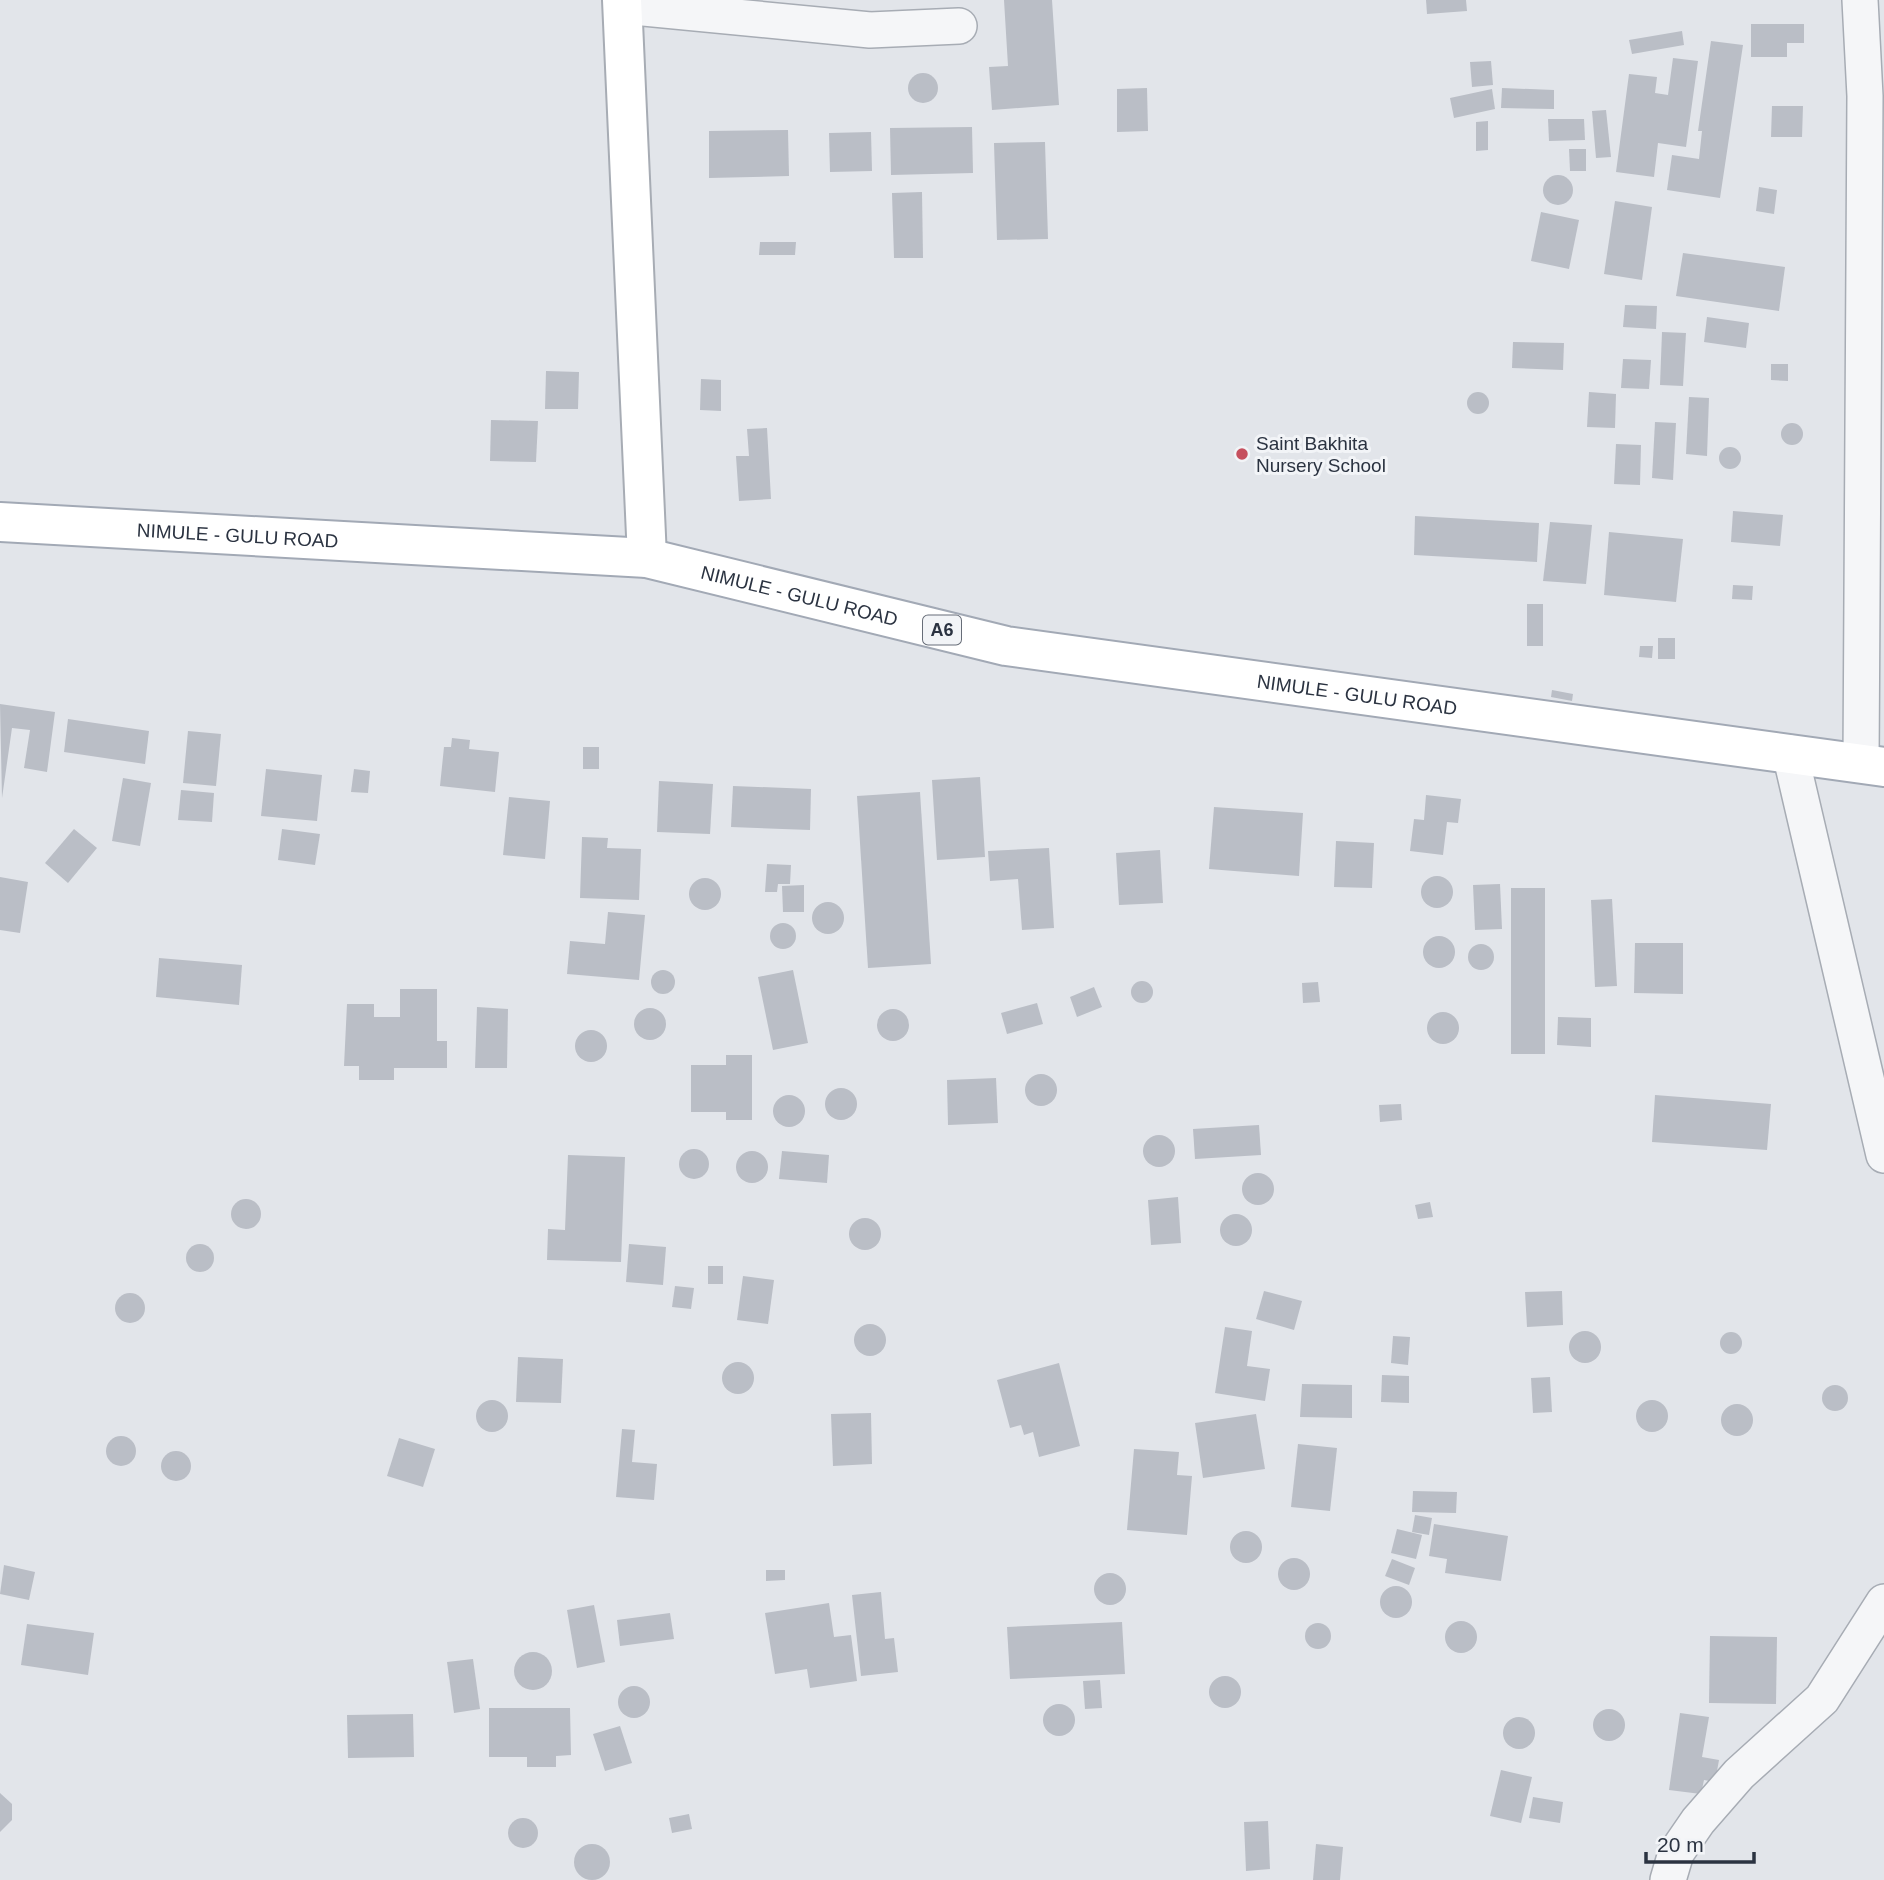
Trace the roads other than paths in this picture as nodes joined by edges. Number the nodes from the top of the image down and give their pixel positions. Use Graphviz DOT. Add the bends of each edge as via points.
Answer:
graph roads {
  1 [pos="1860,0"];
  2 [pos="623,3"];
  3 [pos="870,15"];
  4 [pos="959,26"];
  5 [pos="1,526"];
  6 [pos="647,558"];
  7 [pos="1790,753"];
  8 [pos="1873,765"];
  9 [pos="1884,1155"];
  10 [pos="1884,1602"];
  11 [pos="1668,1880"];
  1 -- 8 [label="street"];
  2 -- 3 [label="street"];
  2 -- 6 [label="main road"];
  3 -- 4 [label="street"];
  5 -- 6 [label="main road, NIMULE - GULU ROAD / A6"];
  6 -- 7 [label="main road, NIMULE - GULU ROAD / A6" via="1006,646"];
  7 -- 8 [label="main road, NIMULE - GULU ROAD / A6"];
  7 -- 9 [label="street"];
  10 -- 11 [label="street" via="1822,1699 1739,1774 1698,1821 1676,1853"];
}
